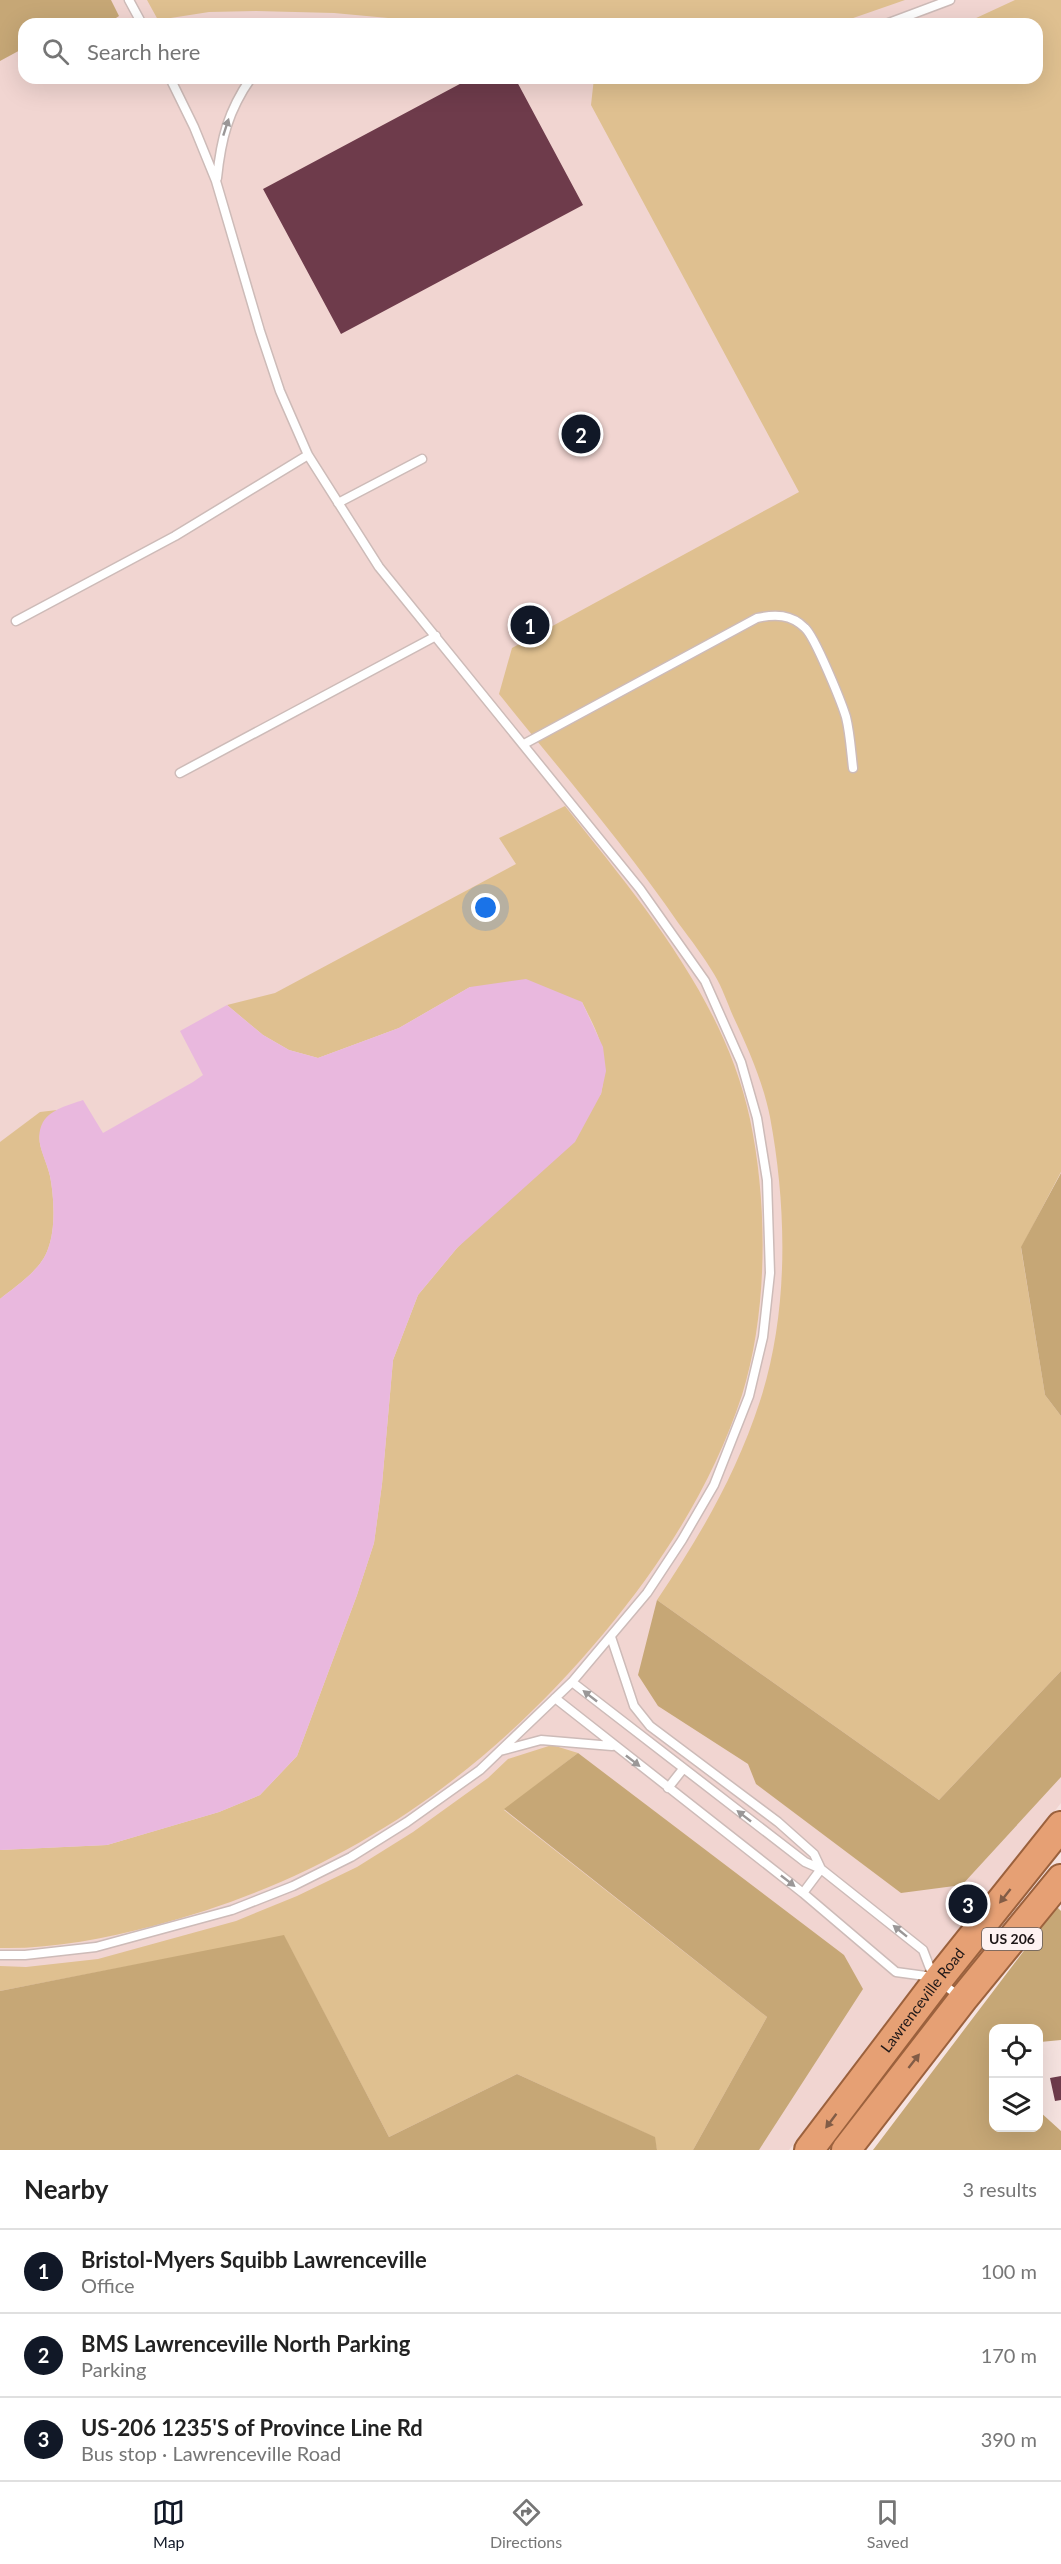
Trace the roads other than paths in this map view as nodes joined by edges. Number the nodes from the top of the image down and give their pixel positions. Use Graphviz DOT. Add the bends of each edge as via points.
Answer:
graph roads {
  1 [pos="129,0"];
  2 [pos="950,0"];
  3 [pos="139,18"];
  4 [pos="901,18"];
  5 [pos="173,84"];
  6 [pos="247,84"];
  7 [pos="216,181"];
  8 [pos="308,455"];
  9 [pos="422,459"];
  10 [pos="338,503"];
  11 [pos="16,621"];
  12 [pos="436,636"];
  13 [pos="524,744"];
  14 [pos="853,768"];
  15 [pos="180,773"];
  16 [pos="611,1637"];
  17 [pos="572,1682"];
  18 [pos="555,1698"];
  19 [pos="614,1746"];
  20 [pos="500,1751"];
  21 [pos="683,1769"];
  22 [pos="668,1788"];
  23 [pos="1061,1826"];
  24 [pos="821,1869"];
  25 [pos="1061,1879"];
  26 [pos="803,1893"];
  27 [pos="0,1955"];
  28 [pos="936,1979"];
  29 [pos="963,1999"];
  30 [pos="809,2150"];
  31 [pos="846,2150"];
  1 -- 3 [label="lane"];
  2 -- 4 [label="lane"];
  5 -- 7 [label="lane"];
  7 -- 6 [label="lane, one-way" via="220,144 231,109"];
  7 -- 8 [label="lane" via="280,391"];
  8 -- 10 [label="lane"];
  8 -- 11 [label="lane" via="176,536"];
  9 -- 10 [label="lane"];
  10 -- 12 [label="lane" via="379,567"];
  12 -- 13 [label="lane"];
  12 -- 15 [label="lane"];
  13 -- 14 [label="lane" via="757,618 774,614 791,618 806,629 814,644 846,718"];
  13 -- 16 [label="lane" via="640,889 705,981 741,1062 757,1118 767,1180 770,1274 763,1336 749,1396 714,1485 648,1593"];
  16 -- 17 [label="lane"];
  16 -- 24 [label="lane" via="634,1706 650,1726 778,1822 814,1854"];
  17 -- 18 [label="lane"];
  21 -- 17 [label="lane, one-way"];
  18 -- 19 [label="lane"];
  18 -- 20 [label="lane"];
  19 -- 20 [label="lane" via="542,1740"];
  19 -- 22 [label="lane, one-way"];
  20 -- 27 [label="lane" via="407,1822 351,1857 293,1886 232,1910 96,1947"];
  21 -- 22 [label="lane"];
  24 -- 21 [label="lane, one-way" via="805,1862"];
  22 -- 26 [label="lane, one-way"];
  23 -- 28 [label="highway, Lawrenceville Road, one-way"];
  24 -- 26 [label="lane"];
  28 -- 24 [label="lane, one-way" via="922,1950"];
  25 -- 29 [label="highway, Lawrenceville Road / US 206"];
  26 -- 28 [label="lane" via="896,1972"];
  28 -- 29 [label="lane"];
  28 -- 30 [label="highway, Lawrenceville Road, one-way"];
  31 -- 29 [label="highway, Lawrenceville Road / US 206, one-way"];
}
